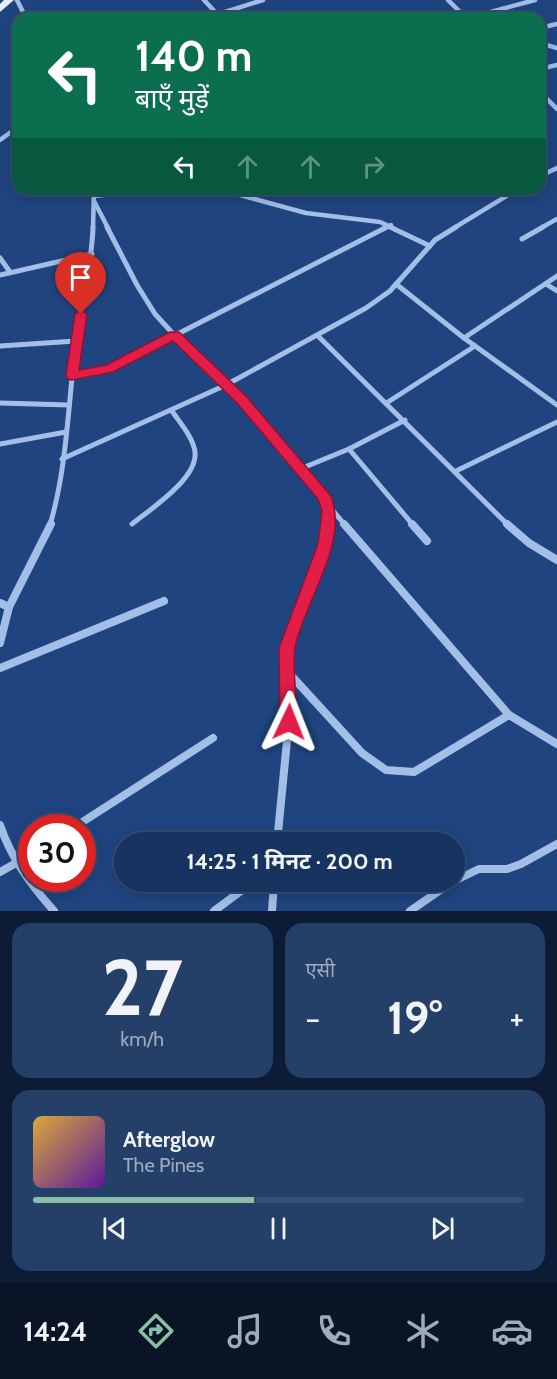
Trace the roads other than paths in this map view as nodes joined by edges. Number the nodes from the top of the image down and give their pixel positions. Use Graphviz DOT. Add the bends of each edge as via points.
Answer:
graph roads {
  1 [pos="9,0"];
  2 [pos="204,0"];
  3 [pos="263,0"];
  4 [pos="448,0"];
  5 [pos="535,0"];
  6 [pos="0,9"];
  7 [pos="502,9"];
  8 [pos="215,12"];
  9 [pos="224,12"];
  10 [pos="461,12"];
  11 [pos="490,12"];
  12 [pos="505,12"];
  13 [pos="546,98"];
  14 [pos="557,109"];
  15 [pos="94,195"];
  16 [pos="241,195"];
  17 [pos="508,195"];
  18 [pos="557,219"];
  19 [pos="391,225"];
  20 [pos="522,239"];
  21 [pos="430,246"];
  22 [pos="92,254"];
  23 [pos="0,258"];
  24 [pos="10,272"];
  25 [pos="0,275"];
  26 [pos="557,276"];
  27 [pos="396,284"];
  28 [pos="546,284"];
  29 [pos="557,291"];
  30 [pos="175,335"];
  31 [pos="318,336"];
  32 [pos="464,338"];
  33 [pos="76,341"];
  34 [pos="0,346"];
  35 [pos="475,346"];
  36 [pos="72,375"];
  37 [pos="226,385"];
  38 [pos="388,402"];
  39 [pos="0,403"];
  40 [pos="69,405"];
  41 [pos="557,405"];
  42 [pos="172,411"];
  43 [pos="405,420"];
  44 [pos="557,422"];
  45 [pos="66,432"];
  46 [pos="0,444"];
  47 [pos="349,449"];
  48 [pos="63,459"];
  49 [pos="300,469"];
  50 [pos="456,471"];
  51 [pos="328,504"];
  52 [pos="132,524"];
  53 [pos="427,541"];
  54 [pos="557,560"];
  55 [pos="164,601"];
  56 [pos="0,603"];
  57 [pos="9,607"];
  58 [pos="0,643"];
  59 [pos="0,668"];
  60 [pos="287,671"];
  61 [pos="509,715"];
  62 [pos="213,738"];
  63 [pos="557,744"];
  64 [pos="95,814"];
  65 [pos="0,825"];
  66 [pos="278,832"];
  67 [pos="557,844"];
  68 [pos="18,863"];
  69 [pos="0,872"];
  70 [pos="465,875"];
  71 [pos="39,892"];
  72 [pos="240,892"];
  73 [pos="273,892"];
  74 [pos="437,892"];
  75 [pos="54,911"];
  76 [pos="214,911"];
  77 [pos="272,911"];
  78 [pos="410,911"];
  1 -- 6 [label="main road"];
  2 -- 8 [label="street"];
  3 -- 9 [label="street"];
  4 -- 10 [label="street"];
  5 -- 7 [label="street"];
  7 -- 11 [label="street"];
  7 -- 12 [label="street"];
  13 -- 14 [label="street"];
  15 -- 22 [label="street"];
  15 -- 30 [label="street" via="137,285 155,314"];
  16 -- 19 [label="street" via="306,213"];
  17 -- 21 [label="street" via="445,232"];
  18 -- 20 [label="street"];
  19 -- 21 [label="street"];
  19 -- 30 [label="street"];
  21 -- 27 [label="street"];
  22 -- 24 [label="street"];
  22 -- 33 [label="street"];
  23 -- 24 [label="street"];
  24 -- 25 [label="street"];
  26 -- 28 [label="street"];
  27 -- 31 [label="street" via="366,308"];
  27 -- 32 [label="street"];
  28 -- 29 [label="street"];
  28 -- 32 [label="street"];
  30 -- 36 [label="street" via="109,369"];
  30 -- 37 [label="street"];
  31 -- 37 [label="street"];
  31 -- 38 [label="street"];
  32 -- 35 [label="street"];
  33 -- 34 [label="street"];
  33 -- 36 [label="street"];
  35 -- 38 [label="street"];
  35 -- 41 [label="street"];
  36 -- 40 [label="street"];
  37 -- 42 [label="street"];
  37 -- 49 [label="street"];
  38 -- 43 [label="street"];
  39 -- 40 [label="street"];
  40 -- 45 [label="street"];
  42 -- 48 [label="street"];
  42 -- 52 [label="street" via="195,450 192,467 182,482"];
  43 -- 47 [label="street"];
  43 -- 50 [label="street"];
  44 -- 50 [label="street"];
  45 -- 46 [label="street"];
  45 -- 48 [label="street"];
  47 -- 49 [label="street"];
  47 -- 53 [label="street"];
  48 -- 57 [label="street" via="50,526"];
  49 -- 51 [label="street"];
  50 -- 54 [label="street" via="505,520"];
  51 -- 60 [label="street" via="325,544 287,648"];
  51 -- 61 [label="street"];
  55 -- 59 [label="street"];
  56 -- 57 [label="street"];
  57 -- 58 [label="street"];
  60 -- 61 [label="street" via="366,757 385,770 400,773 414,772"];
  60 -- 66 [label="street" via="289,722"];
  61 -- 63 [label="street"];
  62 -- 64 [label="street"];
  65 -- 68 [label="street"];
  67 -- 70 [label="street" via="507,869 479,869"];
  68 -- 69 [label="street"];
  71 -- 75 [label="street"];
  72 -- 76 [label="street"];
  73 -- 77 [label="street"];
  74 -- 78 [label="street"];
}
